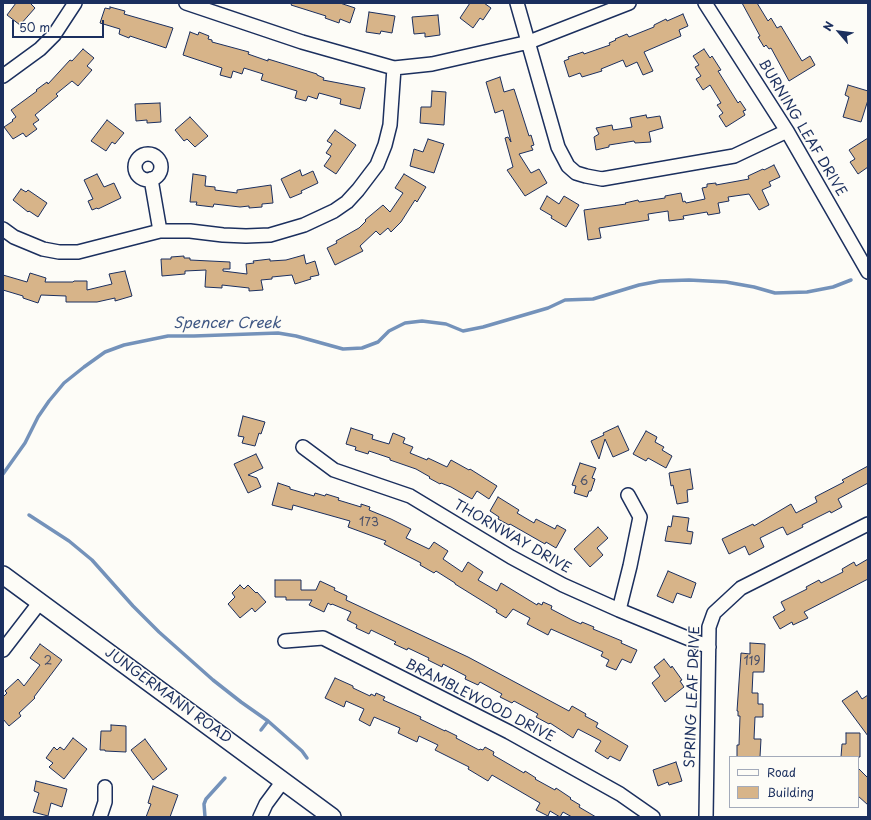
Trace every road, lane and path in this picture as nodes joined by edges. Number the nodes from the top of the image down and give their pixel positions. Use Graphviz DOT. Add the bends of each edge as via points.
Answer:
graph roads {
  1 [pos="75,3"];
  2 [pos="186,3"];
  3 [pos="517,3"];
  4 [pos="629,3"];
  5 [pos="706,3"];
  6 [pos="529,42"];
  7 [pos="394,68"];
  8 [pos="3,76"];
  9 [pos="787,131"];
  10 [pos="151,179"];
  11 [pos="3,229"];
  12 [pos="160,231"];
  13 [pos="868,272"];
  14 [pos="303,447"];
  15 [pos="628,495"];
  16 [pos="868,524"];
  17 [pos="3,575"];
  18 [pos="40,602"];
  19 [pos="619,610"];
  20 [pos="285,640"];
  21 [pos="709,647"];
  22 [pos="3,650"];
  23 [pos="283,781"];
  24 [pos="105,787"];
  25 [pos="100,817"];
  26 [pos="260,817"];
  27 [pos="332,817"];
  28 [pos="653,817"];
  29 [pos="706,817"];
  1 -- 8 [label="street" via="54,35 40,49"];
  2 -- 7 [label="street" via="302,42"];
  3 -- 6 [label="street"];
  4 -- 6 [label="street"];
  5 -- 9 [label="street, BURNING LEAF DRIVE"];
  6 -- 7 [label="street" via="432,64"];
  6 -- 9 [label="street" via="562,156 568,166 586,176 602,179 734,156"];
  7 -- 12 [label="street" via="390,125 382,152 376,165 347,202 304,225 270,235"];
  9 -- 13 [label="street, BURNING LEAF DRIVE"];
  10 -- 12 [label="street"];
  11 -- 12 [label="street" via="14,237 43,249 59,252 78,252"];
  14 -- 19 [label="street, THORNWAY DRIVE" via="334,470 410,496 511,557 563,585"];
  15 -- 19 [label="street" via="640,516"];
  16 -- 21 [label="street, SPRING LEAF DRIVE" via="741,588 714,613 709,627"];
  17 -- 18 [label="main road, JUNGERMANN ROAD"];
  18 -- 22 [label="street"];
  18 -- 23 [label="main road, JUNGERMANN ROAD"];
  19 -- 21 [label="street, THORNWAY DRIVE"];
  20 -- 28 [label="street, BRAMBLEWOOD DRIVE" via="323,638 509,732 620,794"];
  21 -- 29 [label="street, SPRING LEAF DRIVE"];
  23 -- 26 [label="street"];
  23 -- 27 [label="main road, JUNGERMANN ROAD"];
  24 -- 25 [label="street" via="105,802"];
}
